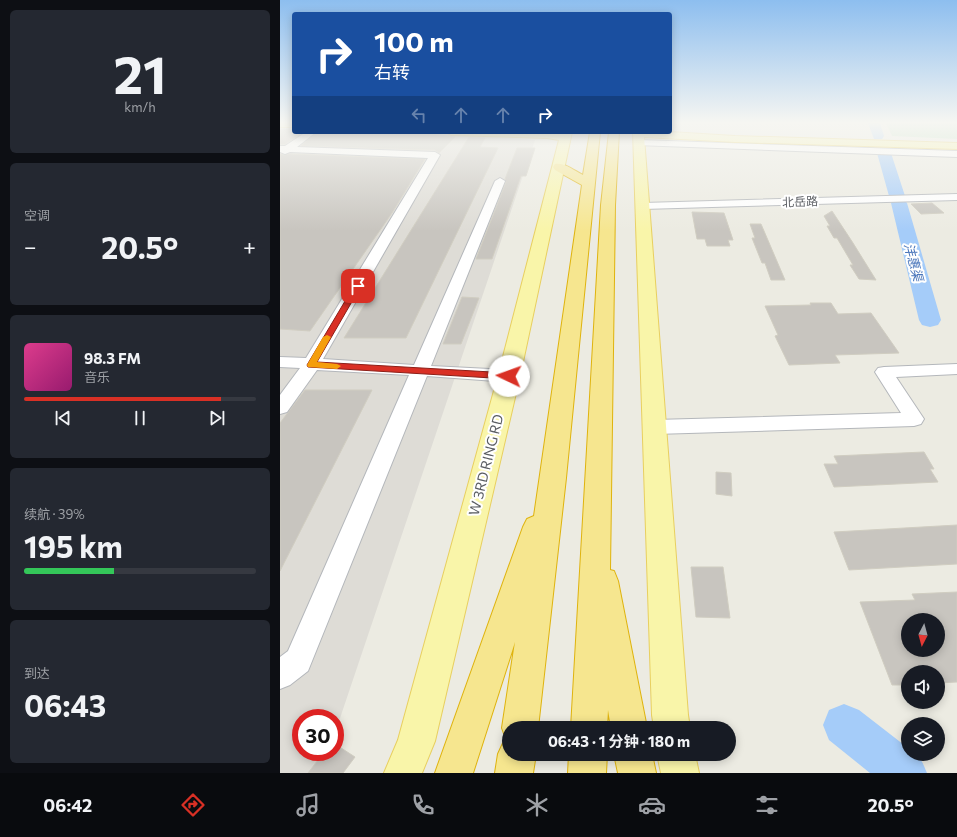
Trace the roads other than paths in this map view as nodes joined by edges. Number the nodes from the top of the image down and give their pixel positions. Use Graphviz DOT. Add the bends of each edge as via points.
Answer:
graph roads {
  1 [pos="433,159"];
  2 [pos="561,159"];
  3 [pos="591,159"];
  4 [pos="612,159"];
  5 [pos="642,159"];
  6 [pos="559,167"];
  7 [pos="500,181"];
  8 [pos="588,183"];
  9 [pos="957,197"];
  10 [pos="643,206"];
  11 [pos="280,362"];
  12 [pos="311,365"];
  13 [pos="957,369"];
  14 [pos="421,371"];
  15 [pos="509,376"];
  16 [pos="280,408"];
  17 [pos="655,427"];
  18 [pos="553,478"];
  19 [pos="596,537"];
  20 [pos="280,675"];
  21 [pos="521,721"];
  22 [pos="589,721"];
  23 [pos="628,721"];
  24 [pos="671,721"];
  25 [pos="516,761"];
  26 [pos="588,761"];
  27 [pos="677,761"];
  28 [pos="456,768"];
  29 [pos="403,773"];
  30 [pos="514,773"];
  31 [pos="587,773"];
  32 [pos="680,773"];
  1 -- 12 [label="street"];
  2 -- 6 [label="main road, W 3RD RING RD"];
  3 -- 8 [label="highway"];
  4 -- 19 [label="highway"];
  5 -- 10 [label="main road"];
  6 -- 8 [label="highway"];
  6 -- 15 [label="main road, W 3RD RING RD"];
  7 -- 14 [label="street"];
  8 -- 18 [label="highway"];
  9 -- 10 [label="street, 北岳路"];
  10 -- 17 [label="main road"];
  11 -- 12 [label="street"];
  12 -- 14 [label="street"];
  12 -- 16 [label="street"];
  13 -- 17 [label="street" via="884,372 914,419"];
  14 -- 15 [label="street"];
  14 -- 20 [label="street" via="298,661"];
  15 -- 29 [label="main road, W 3RD RING RD" via="416,741"];
  17 -- 24 [label="main road"];
  18 -- 21 [label="highway"];
  18 -- 28 [label="highway"];
  19 -- 22 [label="highway"];
  19 -- 23 [label="highway"];
  25 -- 30 [label="highway"];
  26 -- 31 [label="highway"];
  27 -- 32 [label="main road"];
}
